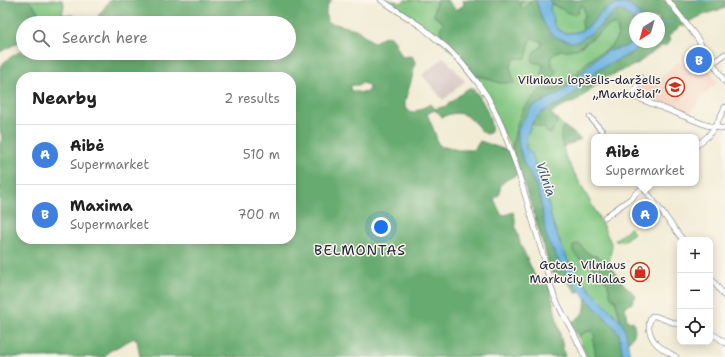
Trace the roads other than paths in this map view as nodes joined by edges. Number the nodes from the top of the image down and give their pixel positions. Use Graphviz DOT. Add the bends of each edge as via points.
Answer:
graph roads {
  1 [pos="381,0"];
  2 [pos="668,0"];
  3 [pos="725,54"];
  4 [pos="713,63"];
  5 [pos="640,77"];
  6 [pos="725,82"];
  7 [pos="725,108"];
  8 [pos="590,117"];
  9 [pos="715,127"];
  10 [pos="725,129"];
  11 [pos="604,134"];
  12 [pos="699,144"];
  13 [pos="641,186"];
  14 [pos="643,186"];
  15 [pos="605,218"];
  16 [pos="681,237"];
  17 [pos="713,281"];
  18 [pos="725,297"];
  19 [pos="677,324"];
  20 [pos="713,335"];
  21 [pos="725,343"];
  22 [pos="585,357"];
  23 [pos="676,357"];
  1 -- 22 [label="street" via="448,49 487,96 516,165 554,296"];
  2 -- 4 [label="street"];
  3 -- 4 [label="street"];
  4 -- 6 [label="street"];
  5 -- 9 [label="street" via="635,95"];
  7 -- 9 [label="street"];
  8 -- 11 [label="street"];
  9 -- 10 [label="street"];
  9 -- 12 [label="street"];
  13 -- 15 [label="street" via="633,197"];
  14 -- 16 [label="street"];
  17 -- 18 [label="street"];
  19 -- 23 [label="street" via="655,316 649,321 653,341"];
  20 -- 21 [label="street"];
}
